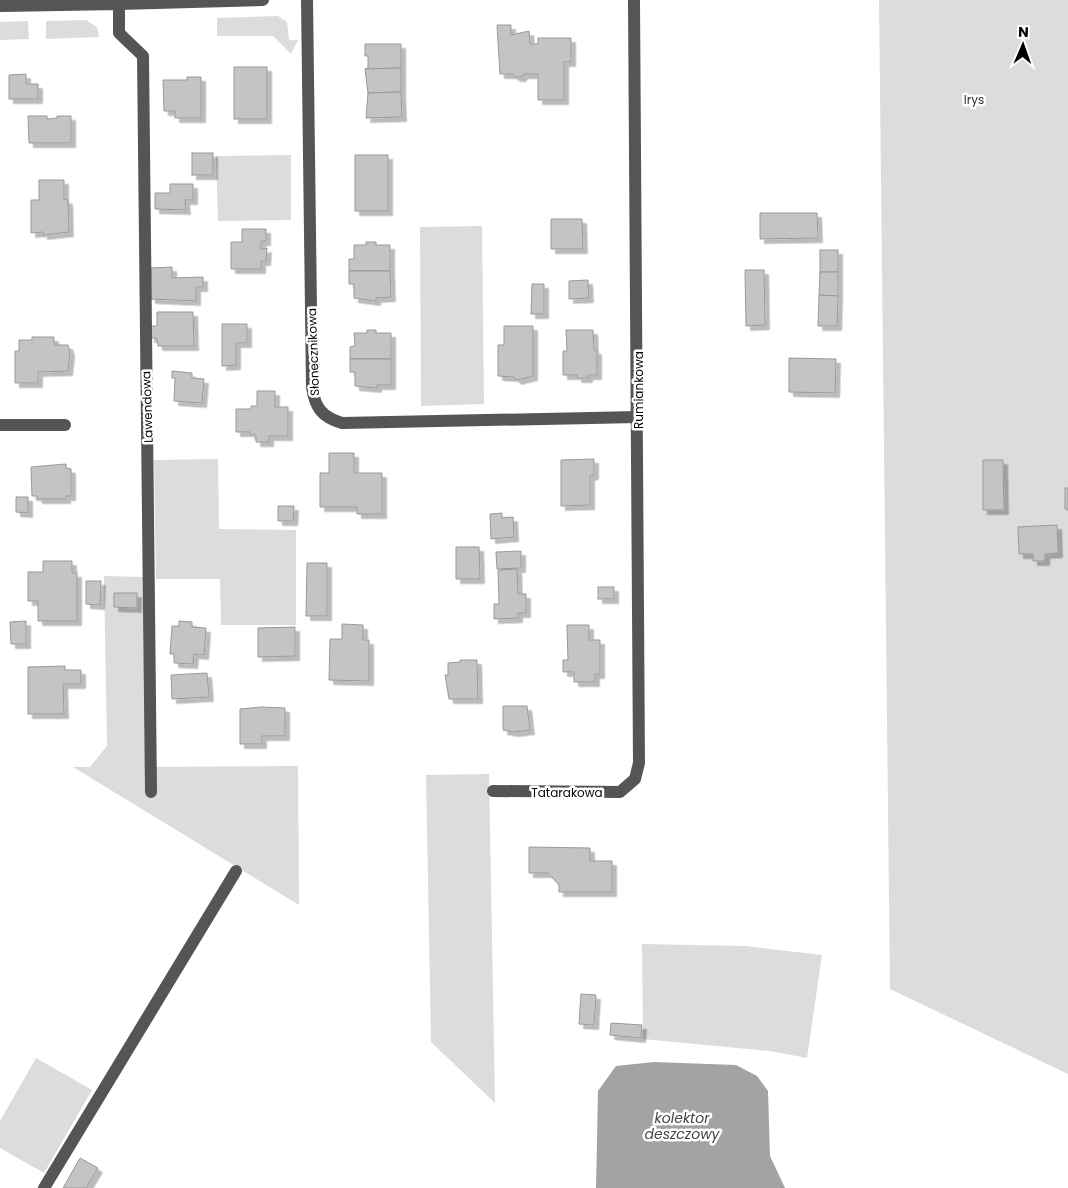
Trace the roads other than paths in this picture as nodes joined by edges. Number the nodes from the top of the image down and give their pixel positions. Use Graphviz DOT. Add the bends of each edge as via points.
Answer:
graph roads {
  1 [pos="263,0"];
  2 [pos="306,0"];
  3 [pos="634,0"];
  4 [pos="119,4"];
  5 [pos="0,6"];
  6 [pos="638,417"];
  7 [pos="65,425"];
  8 [pos="0,426"];
  9 [pos="635,779"];
  10 [pos="493,791"];
  11 [pos="151,792"];
  12 [pos="236,871"];
  13 [pos="44,1188"];
  1 -- 4 [label="street"];
  2 -- 6 [label="street, Słonecznikowa" via="312,387 322,415 342,423"];
  3 -- 6 [label="street, Rumiankowa"];
  4 -- 5 [label="street"];
  4 -- 11 [label="street, Lawendowa" via="118,33 143,56"];
  6 -- 9 [label="street, Rumiankowa" via="640,749"];
  7 -- 8 [label="street"];
  9 -- 10 [label="street, Tatarakowa" via="620,792"];
  12 -- 13 [label="street"];
}
